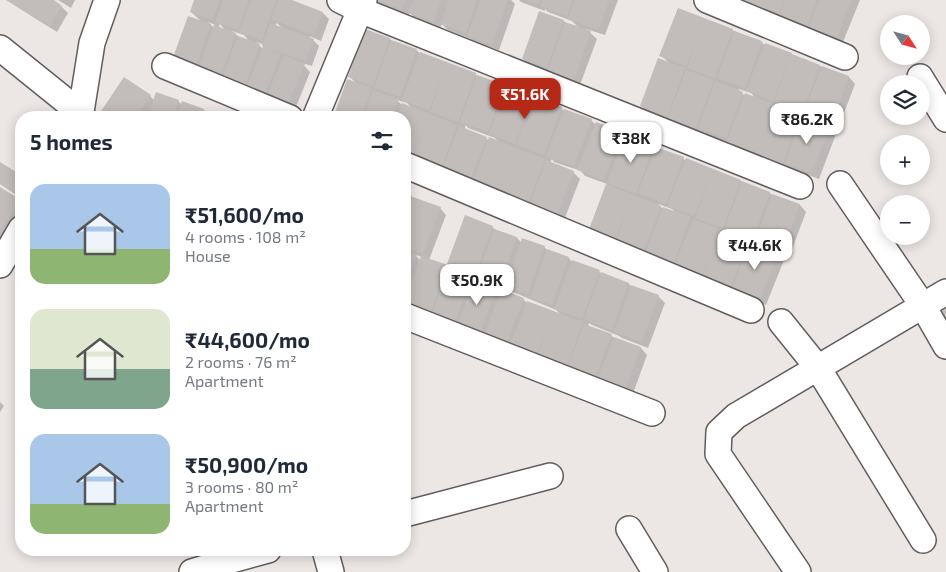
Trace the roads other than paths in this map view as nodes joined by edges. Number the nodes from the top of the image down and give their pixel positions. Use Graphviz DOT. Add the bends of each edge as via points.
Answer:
graph roads {
  1 [pos="107,0"];
  2 [pos="708,0"];
  3 [pos="355,3"];
  4 [pos="0,48"];
  5 [pos="845,57"];
  6 [pos="165,66"];
  7 [pos="930,93"];
  8 [pos="75,111"];
  9 [pos="82,111"];
  10 [pos="273,111"];
  11 [pos="317,111"];
  12 [pos="946,119"];
  13 [pos="411,168"];
  14 [pos="840,184"];
  15 [pos="800,186"];
  16 [pos="15,240"];
  17 [pos="0,266"];
  18 [pos="946,292"];
  19 [pos="923,306"];
  20 [pos="751,310"];
  21 [pos="411,318"];
  22 [pos="781,322"];
  23 [pos="946,346"];
  24 [pos="818,368"];
  25 [pos="652,413"];
  26 [pos="550,476"];
  27 [pos="411,512"];
  28 [pos="629,529"];
  29 [pos="923,540"];
  30 [pos="246,556"];
  31 [pos="327,556"];
  32 [pos="228,561"];
  33 [pos="192,572"];
  34 [pos="331,572"];
  35 [pos="655,572"];
  36 [pos="798,572"];
  1 -- 9 [label="street" via="92,43"];
  2 -- 5 [label="street"];
  3 -- 11 [label="street"];
  3 -- 15 [label="street"];
  4 -- 8 [label="street"];
  6 -- 10 [label="street"];
  7 -- 12 [label="street"];
  13 -- 20 [label="street"];
  14 -- 19 [label="street"];
  16 -- 17 [label="street"];
  18 -- 19 [label="street"];
  19 -- 23 [label="street"];
  19 -- 24 [label="street"];
  21 -- 25 [label="street"];
  22 -- 24 [label="street"];
  24 -- 29 [label="street"];
  24 -- 36 [label="street" via="736,416 719,432 718,454"];
  26 -- 27 [label="street"];
  28 -- 35 [label="street"];
  30 -- 32 [label="street"];
  31 -- 34 [label="street"];
  32 -- 33 [label="street"];
}
